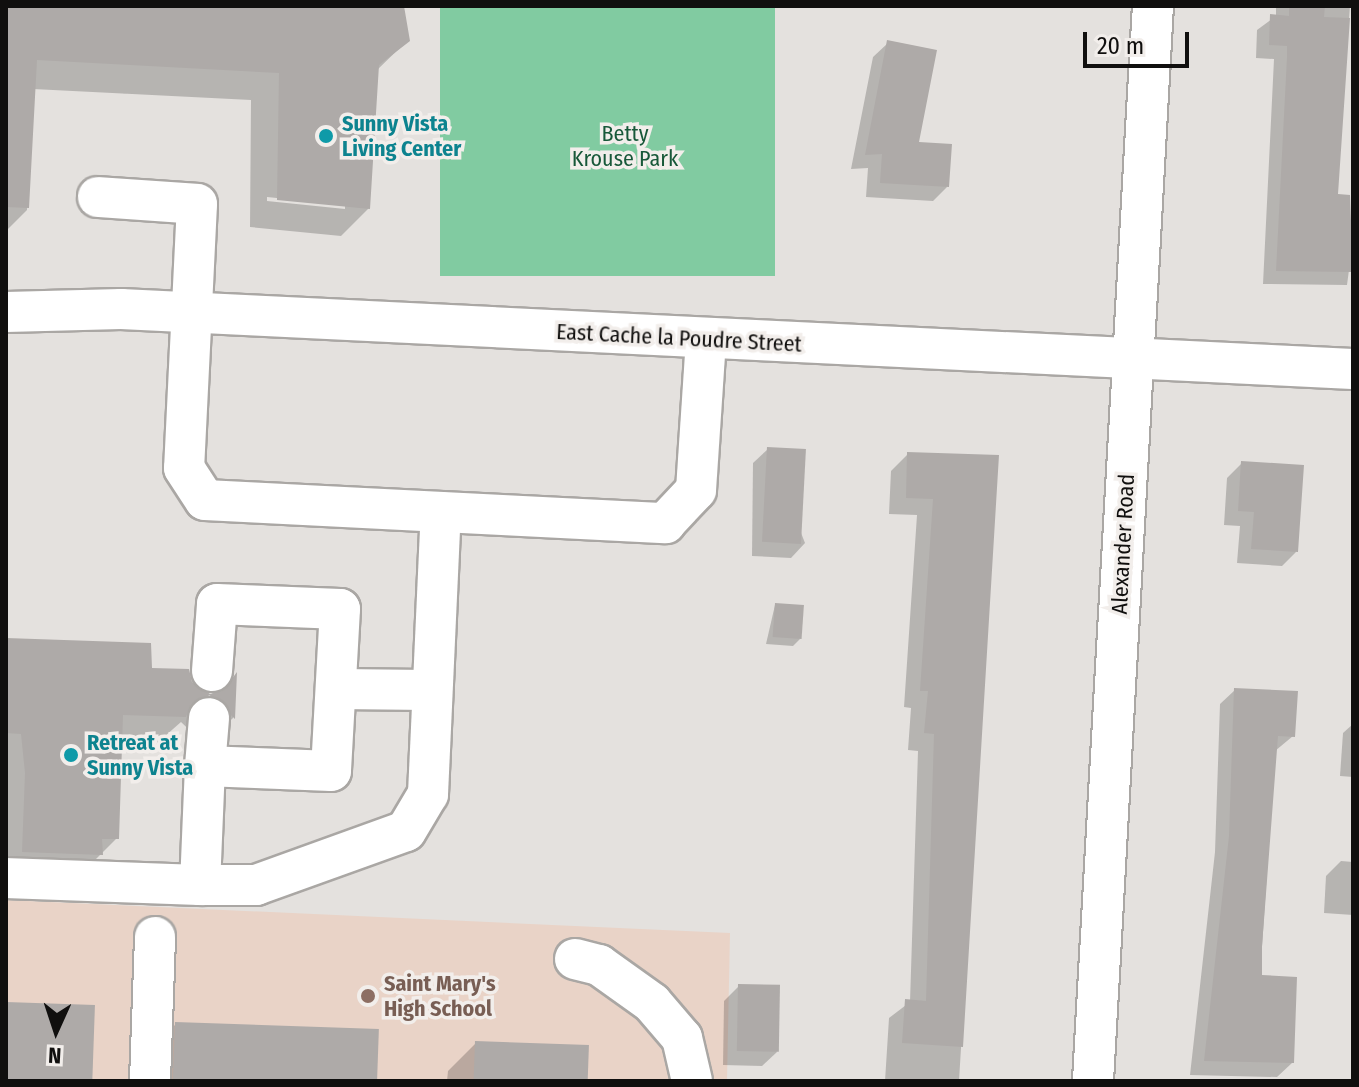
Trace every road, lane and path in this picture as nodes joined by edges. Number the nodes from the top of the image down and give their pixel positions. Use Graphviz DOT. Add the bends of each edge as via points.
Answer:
graph roads {
  1 [pos="1153,6"];
  2 [pos="98,197"];
  3 [pos="6,312"];
  4 [pos="189,313"];
  5 [pos="706,339"];
  6 [pos="1134,359"];
  7 [pos="1353,369"];
  8 [pos="441,512"];
  9 [pos="212,671"];
  10 [pos="336,689"];
  11 [pos="430,690"];
  12 [pos="209,718"];
  13 [pos="205,766"];
  14 [pos="6,878"];
  15 [pos="200,885"];
  16 [pos="155,937"];
  17 [pos="575,959"];
  18 [pos="150,1081"];
  19 [pos="692,1081"];
  20 [pos="1093,1081"];
  1 -- 6 [label="street, Alexander Road"];
  2 -- 4 [label="street" via="197,204"];
  3 -- 4 [label="street, East Cache la Poudre Street"];
  4 -- 5 [label="street, East Cache la Poudre Street"];
  4 -- 8 [label="street" via="184,468 205,500"];
  5 -- 6 [label="street, East Cache la Poudre Street"];
  5 -- 8 [label="street" via="696,490 665,523"];
  6 -- 7 [label="street, East Cache la Poudre Street"];
  6 -- 20 [label="street, Alexander Road"];
  8 -- 11 [label="street"];
  9 -- 10 [label="street" via="217,604 340,609"];
  10 -- 11 [label="street"];
  10 -- 13 [label="street" via="331,771"];
  11 -- 15 [label="street" via="428,794 406,831 256,885"];
  12 -- 13 [label="street"];
  13 -- 15 [label="street"];
  14 -- 15 [label="street"];
  16 -- 18 [label="street"];
  17 -- 19 [label="street" via="599,965 652,1003 682,1038"];
}
